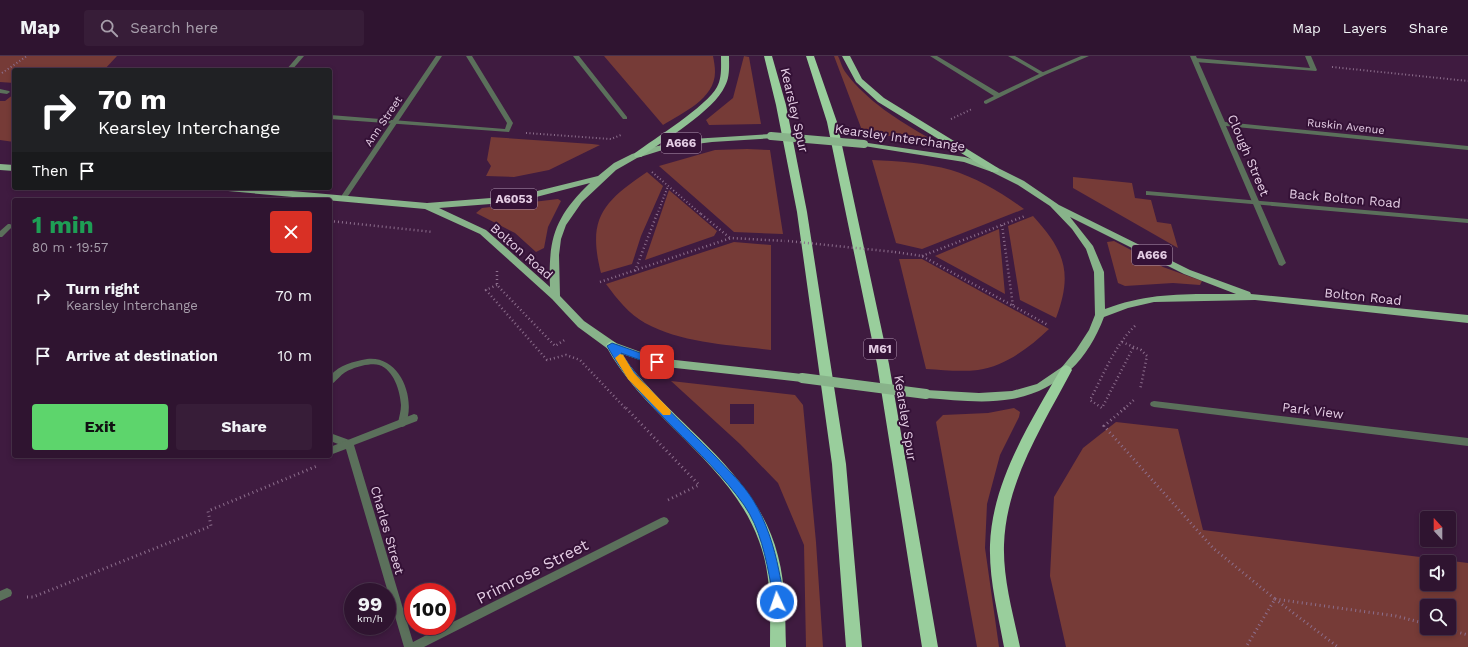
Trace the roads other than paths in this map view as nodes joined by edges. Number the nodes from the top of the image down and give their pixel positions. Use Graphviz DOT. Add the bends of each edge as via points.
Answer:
graph roads {
  1 [pos="301,56"];
  2 [pos="439,56"];
  3 [pos="469,56"];
  4 [pos="576,56"];
  5 [pos="725,56"];
  6 [pos="768,56"];
  7 [pos="810,56"];
  8 [pos="846,56"];
  9 [pos="933,56"];
  10 [pos="1011,56"];
  11 [pos="1086,56"];
  12 [pos="1308,56"];
  13 [pos="1194,58"];
  14 [pos="291,68"];
  15 [pos="1043,74"];
  16 [pos="0,91"];
  17 [pos="7,92"];
  18 [pos="999,96"];
  19 [pos="986,102"];
  20 [pos="332,117"];
  21 [pos="626,118"];
  22 [pos="394,123"];
  23 [pos="1222,124"];
  24 [pos="1468,148"];
  25 [pos="638,155"];
  26 [pos="1,167"];
  27 [pos="12,168"];
  28 [pos="995,170"];
  29 [pos="600,178"];
  30 [pos="244,190"];
  31 [pos="1148,193"];
  32 [pos="301,197"];
  33 [pos="344,197"];
  34 [pos="1256,202"];
  35 [pos="1053,204"];
  36 [pos="427,206"];
  37 [pos="1468,221"];
  38 [pos="10,226"];
  39 [pos="0,236"];
  40 [pos="1282,263"];
  41 [pos="555,297"];
  42 [pos="1255,297"];
  43 [pos="1100,315"];
  44 [pos="1468,319"];
  45 [pos="612,346"];
  46 [pos="1066,370"];
  47 [pos="332,379"];
  48 [pos="1154,404"];
  49 [pos="414,418"];
  50 [pos="402,423"];
  51 [pos="332,438"];
  52 [pos="1468,442"];
  53 [pos="348,444"];
  54 [pos="332,450"];
  55 [pos="664,522"];
  56 [pos="418,646"];
  57 [pos="409,647"];
  58 [pos="778,647"];
  59 [pos="854,647"];
  60 [pos="930,647"];
  61 [pos="1012,647"];
  1 -- 14 [label="street"];
  2 -- 22 [label="street, Ann Street"];
  3 -- 22 [label="street" via="510,123 507,131"];
  4 -- 21 [label="street"];
  5 -- 25 [label="highway, A666" via="721,87 717,93"];
  6 -- 59 [label="highway, Kearsley Spur" via="781,105 802,212 838,464"];
  7 -- 60 [label="highway, Kearsley Spur / M61" via="832,122 882,356"];
  8 -- 28 [label="highway, A666" via="859,80 881,100"];
  9 -- 18 [label="street"];
  10 -- 15 [label="street"];
  11 -- 15 [label="street"];
  12 -- 13 [label="street" via="1313,68"];
  13 -- 23 [label="street, Clough Street"];
  15 -- 18 [label="street"];
  16 -- 17 [label="street"];
  18 -- 19 [label="street"];
  20 -- 22 [label="street"];
  22 -- 33 [label="street, Ann Street"];
  23 -- 24 [label="street, Ruskin Avenue"];
  23 -- 34 [label="street, Clough Street"];
  25 -- 28 [label="main road, Kearsley Interchange / A666, bridge" via="702,140 771,136 864,144 965,160"];
  25 -- 29 [label="main road, Kearsley Interchange / A666" via="617,165"];
  26 -- 27 [label="main road"];
  28 -- 35 [label="main road, Kearsley Interchange / A666"];
  29 -- 36 [label="main road, Bolton Road / A6053" via="516,199"];
  29 -- 41 [label="main road, Kearsley Interchange / A666" via="572,206 559,231 553,267"];
  30 -- 32 [label="main road, Bolton Road / A6053"];
  31 -- 34 [label="street, Back Bolton Road"];
  32 -- 33 [label="main road, Bolton Road / A6053"];
  33 -- 36 [label="main road, Bolton Road / A6053"];
  34 -- 37 [label="street, Back Bolton Road"];
  34 -- 40 [label="street, Clough Street"];
  35 -- 42 [label="main road, Bolton Road / A666" via="1187,272"];
  35 -- 43 [label="main road, Kearsley Interchange / A666" via="1075,227 1090,248 1099,272"];
  36 -- 41 [label="main road, Bolton Road / A6053" via="483,232"];
  38 -- 39 [label="street"];
  41 -- 45 [label="main road, Kearsley Interchange / A666" via="581,324"];
  42 -- 43 [label="main road, Bolton Road / A666" via="1154,299 1126,305"];
  42 -- 44 [label="main road, Bolton Road / A666"];
  43 -- 46 [label="main road, Kearsley Interchange / A666" via="1084,348"];
  45 -- 46 [label="main road, Kearsley Interchange / A666, bridge" via="657,362 926,394 979,397 1012,395 1040,387"];
  45 -- 58 [label="highway" via="631,376 729,478 749,503 771,555 777,588"];
  46 -- 61 [label="highway" via="1026,443 1010,479 1002,508 998,571"];
  47 -- 50 [label="street" via="335,374 351,365 381,362 392,369 401,385 405,404"];
  48 -- 52 [label="street, Park View"];
  49 -- 50 [label="street"];
  50 -- 53 [label="street"];
  51 -- 53 [label="street"];
  53 -- 54 [label="street"];
  53 -- 57 [label="street, Charles Street"];
  55 -- 56 [label="street, Primrose Street"];
}
